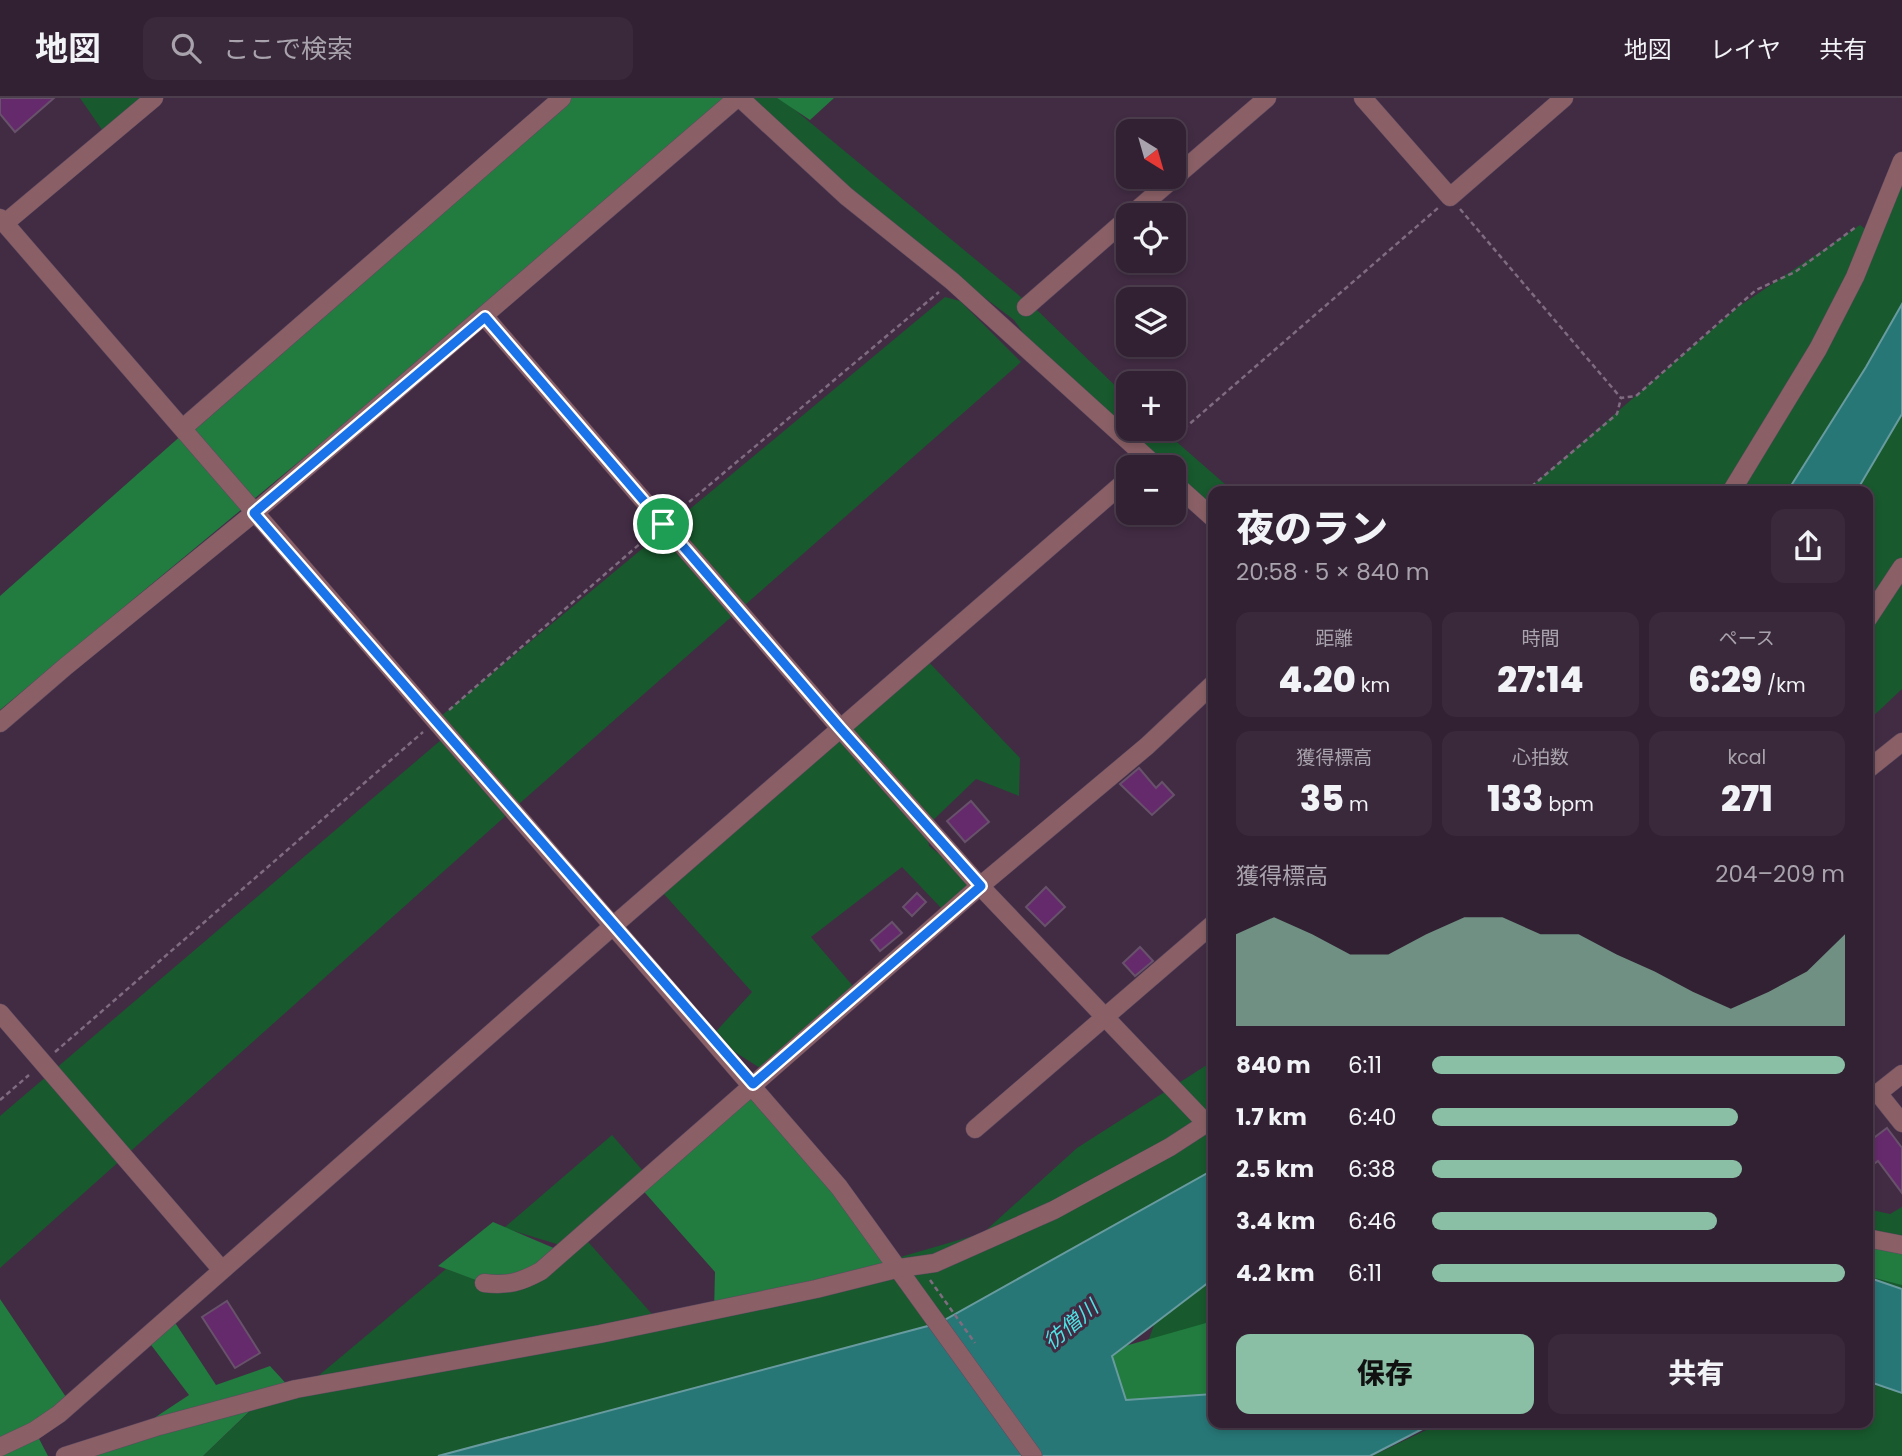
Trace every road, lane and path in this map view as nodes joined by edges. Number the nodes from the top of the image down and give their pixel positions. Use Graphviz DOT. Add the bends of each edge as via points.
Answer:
graph roads {
  1 [pos="154,98"];
  2 [pos="562,98"];
  3 [pos="739,98"];
  4 [pos="1267,98"];
  5 [pos="1363,98"];
  6 [pos="1564,98"];
  7 [pos="1902,161"];
  8 [pos="1450,197"];
  9 [pos="1145,203"];
  10 [pos="1860,225"];
  11 [pos="4,227"];
  12 [pos="1116,228"];
  13 [pos="952,281"];
  14 [pos="1026,307"];
  15 [pos="485,317"];
  16 [pos="1621,398"];
  17 [pos="1186,427"];
  18 [pos="183,428"];
  19 [pos="1138,455"];
  20 [pos="1532,486"];
  21 [pos="1735,486"];
  22 [pos="1116,489"];
  23 [pos="1186,494"];
  24 [pos="254,513"];
  25 [pos="1208,514"];
  26 [pos="663,524"];
  27 [pos="1902,567"];
  28 [pos="1873,611"];
  29 [pos="1208,689"];
  30 [pos="435,721"];
  31 [pos="0,723"];
  32 [pos="840,728"];
  33 [pos="1902,742"];
  34 [pos="1873,765"];
  35 [pos="981,886"];
  36 [pos="613,926"];
  37 [pos="1208,928"];
  38 [pos="0,1013"];
  39 [pos="1104,1016"];
  40 [pos="43,1062"];
  41 [pos="1902,1074"];
  42 [pos="753,1084"];
  43 [pos="0,1100"];
  44 [pos="1208,1120"];
  45 [pos="1208,1122"];
  46 [pos="1902,1123"];
  47 [pos="975,1129"];
  48 [pos="1873,1239"];
  49 [pos="1902,1245"];
  50 [pos="221,1269"];
  51 [pos="903,1272"];
  52 [pos="484,1283"];
  53 [pos="0,1447"];
  54 [pos="65,1456"];
  55 [pos="1032,1456"];
  1 -- 11 [label="street"];
  2 -- 18 [label="street"];
  3 -- 13 [label="street" via="845,196"];
  3 -- 15 [label="street"];
  4 -- 9 [label="street"];
  5 -- 8 [label="street"];
  6 -- 8 [label="street"];
  7 -- 21 [label="street" via="1855,277 1818,349"];
  8 -- 16 [label="path"];
  8 -- 17 [label="path"];
  10 -- 16 [label="path" via="1795,272 1756,290 1636,396"];
  11 -- 18 [label="street"];
  12 -- 14 [label="street"];
  13 -- 19 [label="street"];
  13 -- 26 [label="path"];
  15 -- 24 [label="street"];
  15 -- 26 [label="street"];
  16 -- 20 [label="path" via="1617,414"];
  18 -- 24 [label="street"];
  22 -- 32 [label="street"];
  23 -- 25 [label="street"];
  24 -- 30 [label="street"];
  24 -- 31 [label="street"];
  26 -- 30 [label="path"];
  26 -- 32 [label="street"];
  27 -- 28 [label="street"];
  29 -- 35 [label="street"];
  30 -- 36 [label="street"];
  30 -- 40 [label="path"];
  32 -- 35 [label="street"];
  32 -- 36 [label="street"];
  33 -- 34 [label="street"];
  35 -- 39 [label="street"];
  35 -- 42 [label="street"];
  36 -- 42 [label="street"];
  36 -- 50 [label="street"];
  37 -- 39 [label="street"];
  38 -- 40 [label="street"];
  39 -- 44 [label="street"];
  39 -- 47 [label="street"];
  40 -- 43 [label="path"];
  40 -- 50 [label="street"];
  41 -- 46 [label="street" via="1878,1093"];
  42 -- 51 [label="street"];
  42 -- 52 [label="street" via="541,1271 521,1282"];
  45 -- 51 [label="street" via="1054,1210 935,1263"];
  48 -- 49 [label="street"];
  50 -- 53 [label="street" via="59,1414"];
  51 -- 54 [label="street" via="296,1389"];
  51 -- 55 [label="street"];
}
